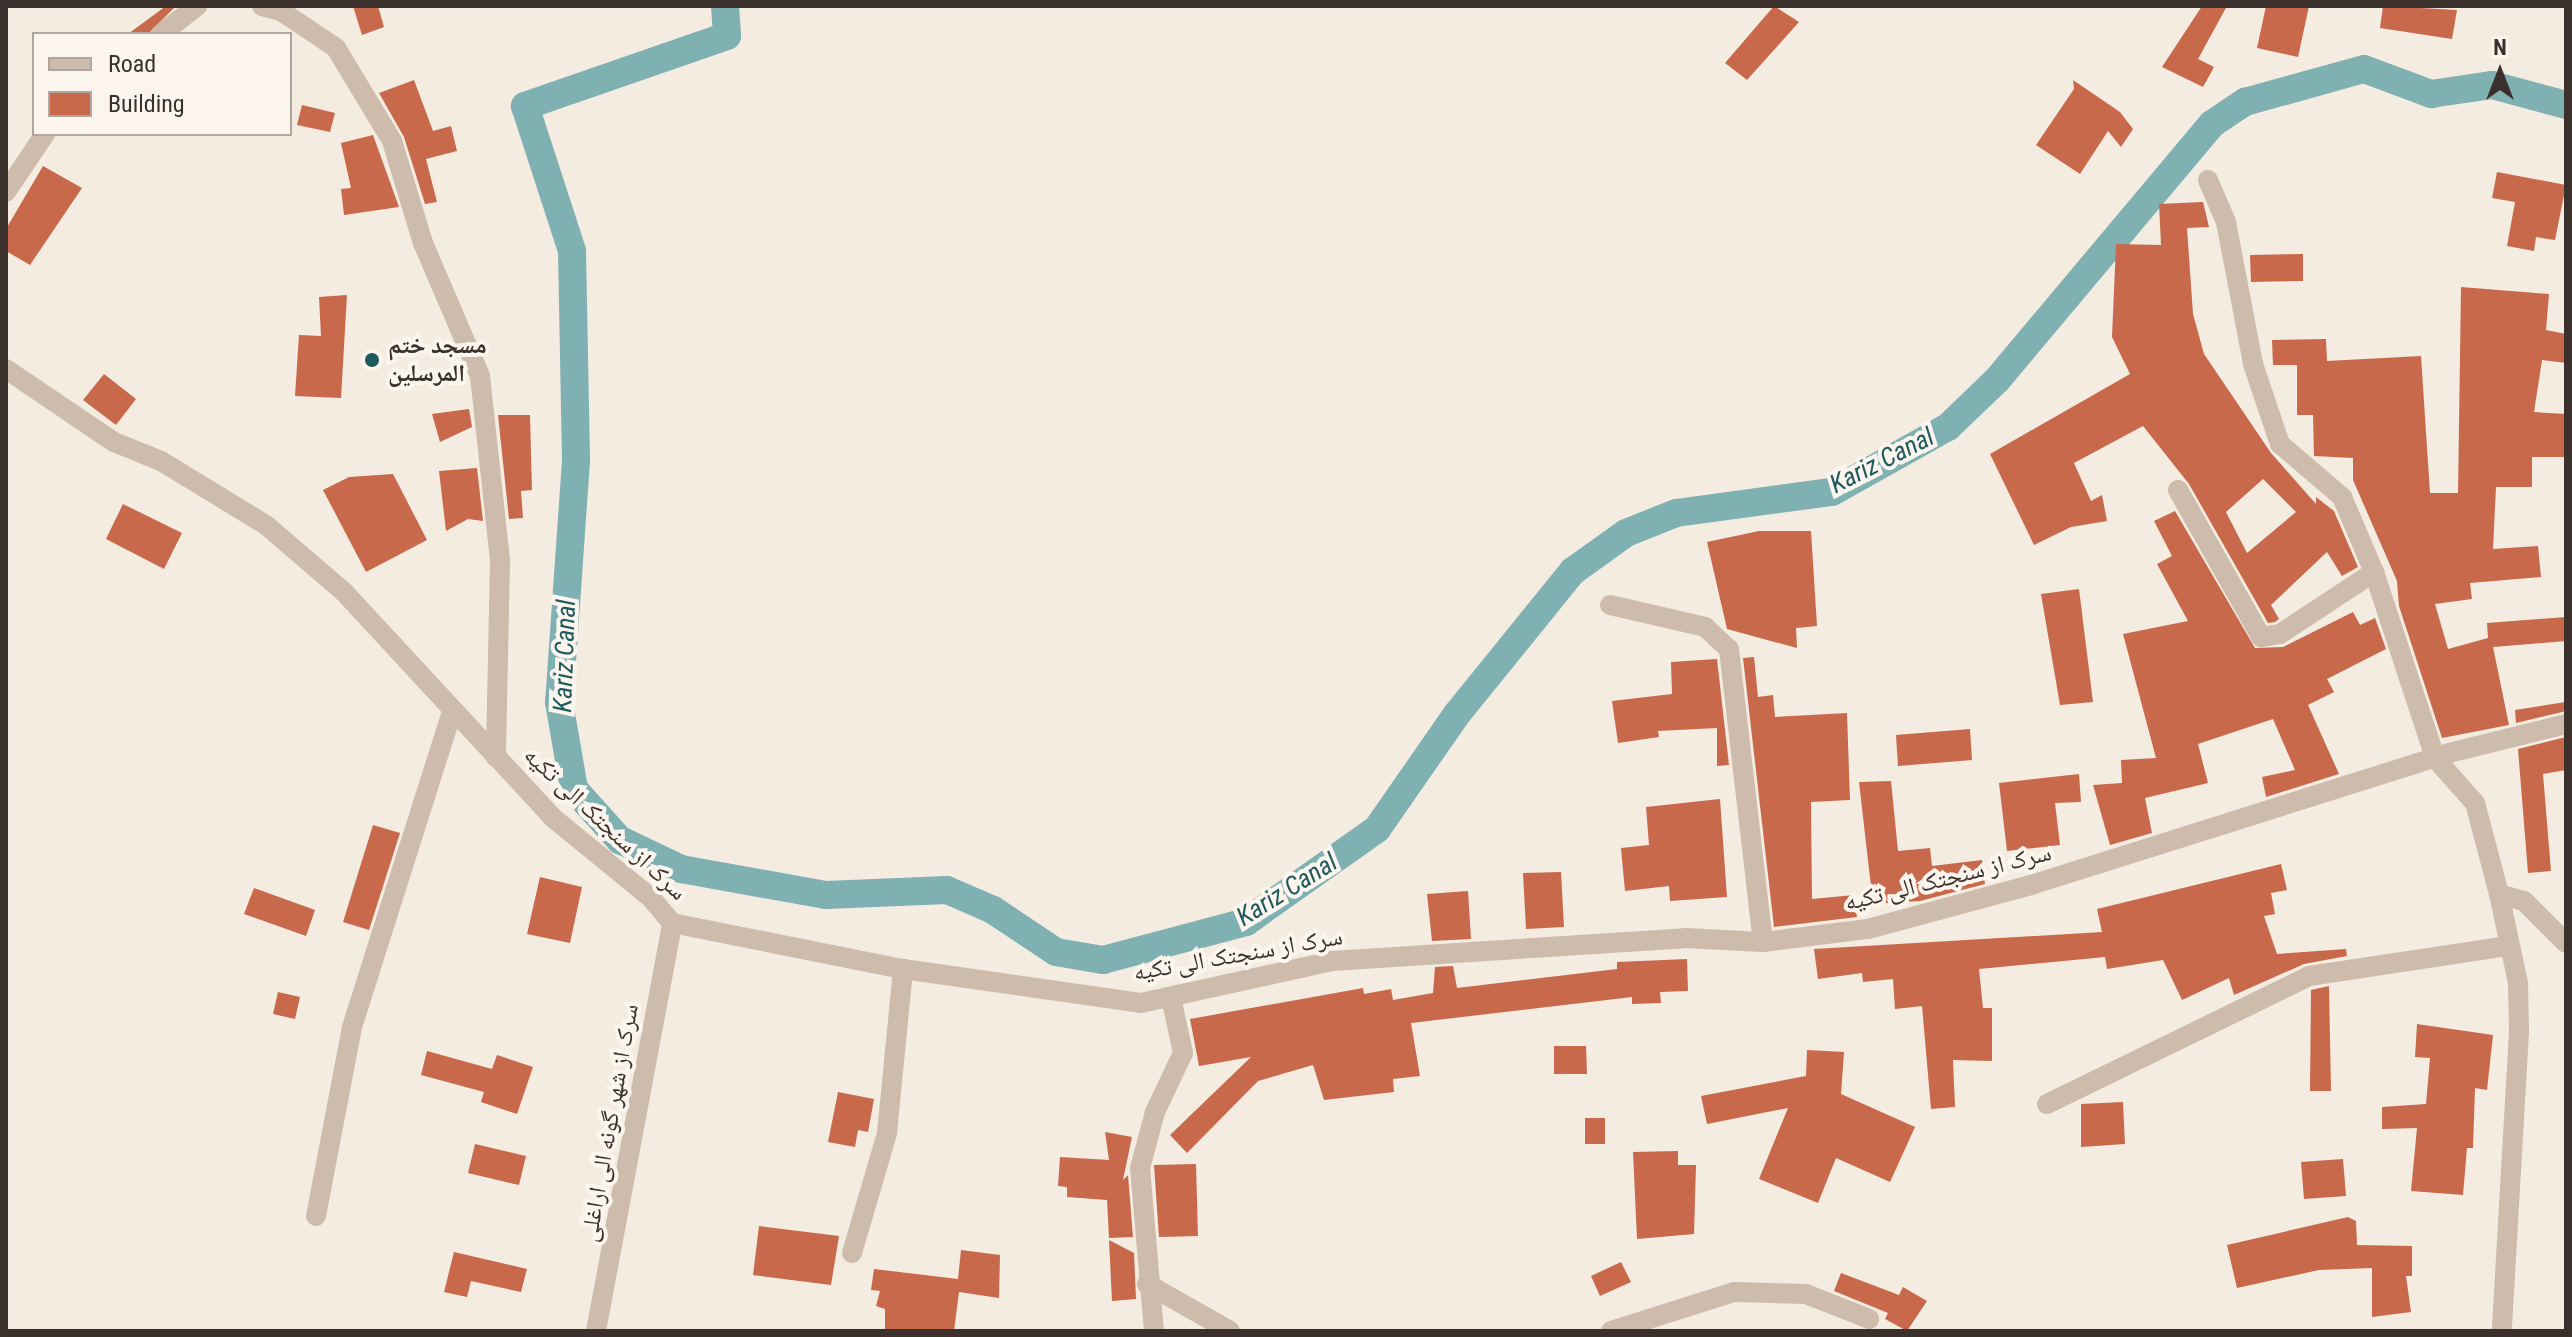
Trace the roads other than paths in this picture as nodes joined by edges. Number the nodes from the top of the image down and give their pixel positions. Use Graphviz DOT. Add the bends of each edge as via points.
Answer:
graph roads {
  1 [pos="197,6"];
  2 [pos="262,6"];
  3 [pos="164,32"];
  4 [pos="44,136"];
  5 [pos="2208,180"];
  6 [pos="6,192"];
  7 [pos="6,369"];
  8 [pos="2178,490"];
  9 [pos="2374,572"];
  10 [pos="1610,605"];
  11 [pos="452,711"];
  12 [pos="2566,724"];
  13 [pos="496,757"];
  14 [pos="2435,758"];
  15 [pos="2499,894"];
  16 [pos="672,923"];
  17 [pos="1763,942"];
  18 [pos="2566,943"];
  19 [pos="2507,946"];
  20 [pos="903,969"];
  21 [pos="1171,997"];
  22 [pos="2047,1104"];
  23 [pos="316,1216"];
  24 [pos="852,1253"];
  25 [pos="1147,1284"];
  26 [pos="1869,1319"];
  27 [pos="596,1331"];
  28 [pos="1154,1331"];
  29 [pos="1230,1331"];
  30 [pos="1611,1331"];
  31 [pos="2502,1331"];
  1 -- 3 [label="street"];
  2 -- 13 [label="street" via="281,11 336,48 376,115 480,376 500,561"];
  4 -- 6 [label="street"];
  5 -- 9 [label="street" via="2226,222 2253,364 2280,444 2342,497"];
  7 -- 11 [label="street, سرک از سنجتک الی تکیه" via="114,442 161,461 266,525 344,592"];
  8 -- 9 [label="street" via="2261,637 2280,634"];
  9 -- 14 [label="street"];
  10 -- 17 [label="street" via="1705,627 1729,649"];
  11 -- 13 [label="street, سرک از سنجتک الی تکیه"];
  11 -- 23 [label="street" via="352,1027"];
  12 -- 14 [label="street, سرک از سنجتک الی تکیه"];
  13 -- 16 [label="street, سرک از سنجتک الی تکیه" via="552,817 651,898"];
  14 -- 15 [label="street" via="2475,803"];
  14 -- 17 [label="street, سرک از سنجتک الی تکیه" via="2031,885 1868,929"];
  15 -- 18 [label="street" via="2524,901"];
  15 -- 19 [label="street"];
  16 -- 20 [label="street, سرک از سنجتک الی تکیه"];
  16 -- 27 [label="street, سرک از شهر گونه الی اراغلی"];
  17 -- 21 [label="street, سرک از سنجتک الی تکیه" via="1685,938 1332,961"];
  19 -- 22 [label="street" via="2309,976"];
  19 -- 31 [label="street" via="2518,983 2519,1032"];
  20 -- 21 [label="street, سرک از سنجتک الی تکیه" via="1141,1003"];
  20 -- 24 [label="street" via="887,1133"];
  21 -- 25 [label="street" via="1183,1053 1155,1112 1140,1168"];
  25 -- 28 [label="street"];
  25 -- 29 [label="street"];
  26 -- 30 [label="street" via="1806,1294 1734,1292"];
}
